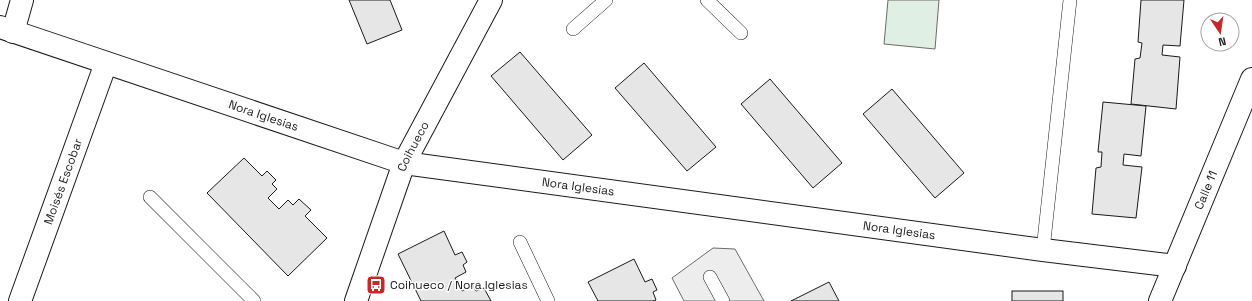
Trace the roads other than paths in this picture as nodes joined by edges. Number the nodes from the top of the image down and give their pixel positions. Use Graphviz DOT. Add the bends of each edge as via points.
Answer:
graph roads {
  1 [pos="22,0"];
  2 [pos="491,0"];
  3 [pos="606,0"];
  4 [pos="707,0"];
  5 [pos="1070,0"];
  6 [pos="7,29"];
  7 [pos="573,29"];
  8 [pos="741,33"];
  9 [pos="106,63"];
  10 [pos="1252,79"];
  11 [pos="404,163"];
  12 [pos="150,197"];
  13 [pos="520,242"];
  14 [pos="1043,250"];
  15 [pos="1175,266"];
  16 [pos="710,277"];
  17 [pos="20,301"];
  18 [pos="254,301"];
  19 [pos="356,301"];
  20 [pos="548,301"];
  21 [pos="723,301"];
  22 [pos="1160,301"];
  1 -- 6 [label="street"];
  2 -- 11 [label="street, Coihueco"];
  3 -- 7 [label="lane"];
  4 -- 8 [label="lane"];
  5 -- 14 [label="lane"];
  6 -- 9 [label="street, Nora Iglesias"];
  9 -- 11 [label="street, Nora Iglesias"];
  9 -- 17 [label="street, Moisés Escobar"];
  10 -- 15 [label="street, Calle 11"];
  11 -- 14 [label="street, Nora Iglesias"];
  11 -- 19 [label="street, Coihueco"];
  12 -- 18 [label="lane"];
  13 -- 20 [label="lane"];
  14 -- 15 [label="street, Nora Iglesias"];
  15 -- 22 [label="street, Calle 11"];
  16 -- 21 [label="lane"];
}
